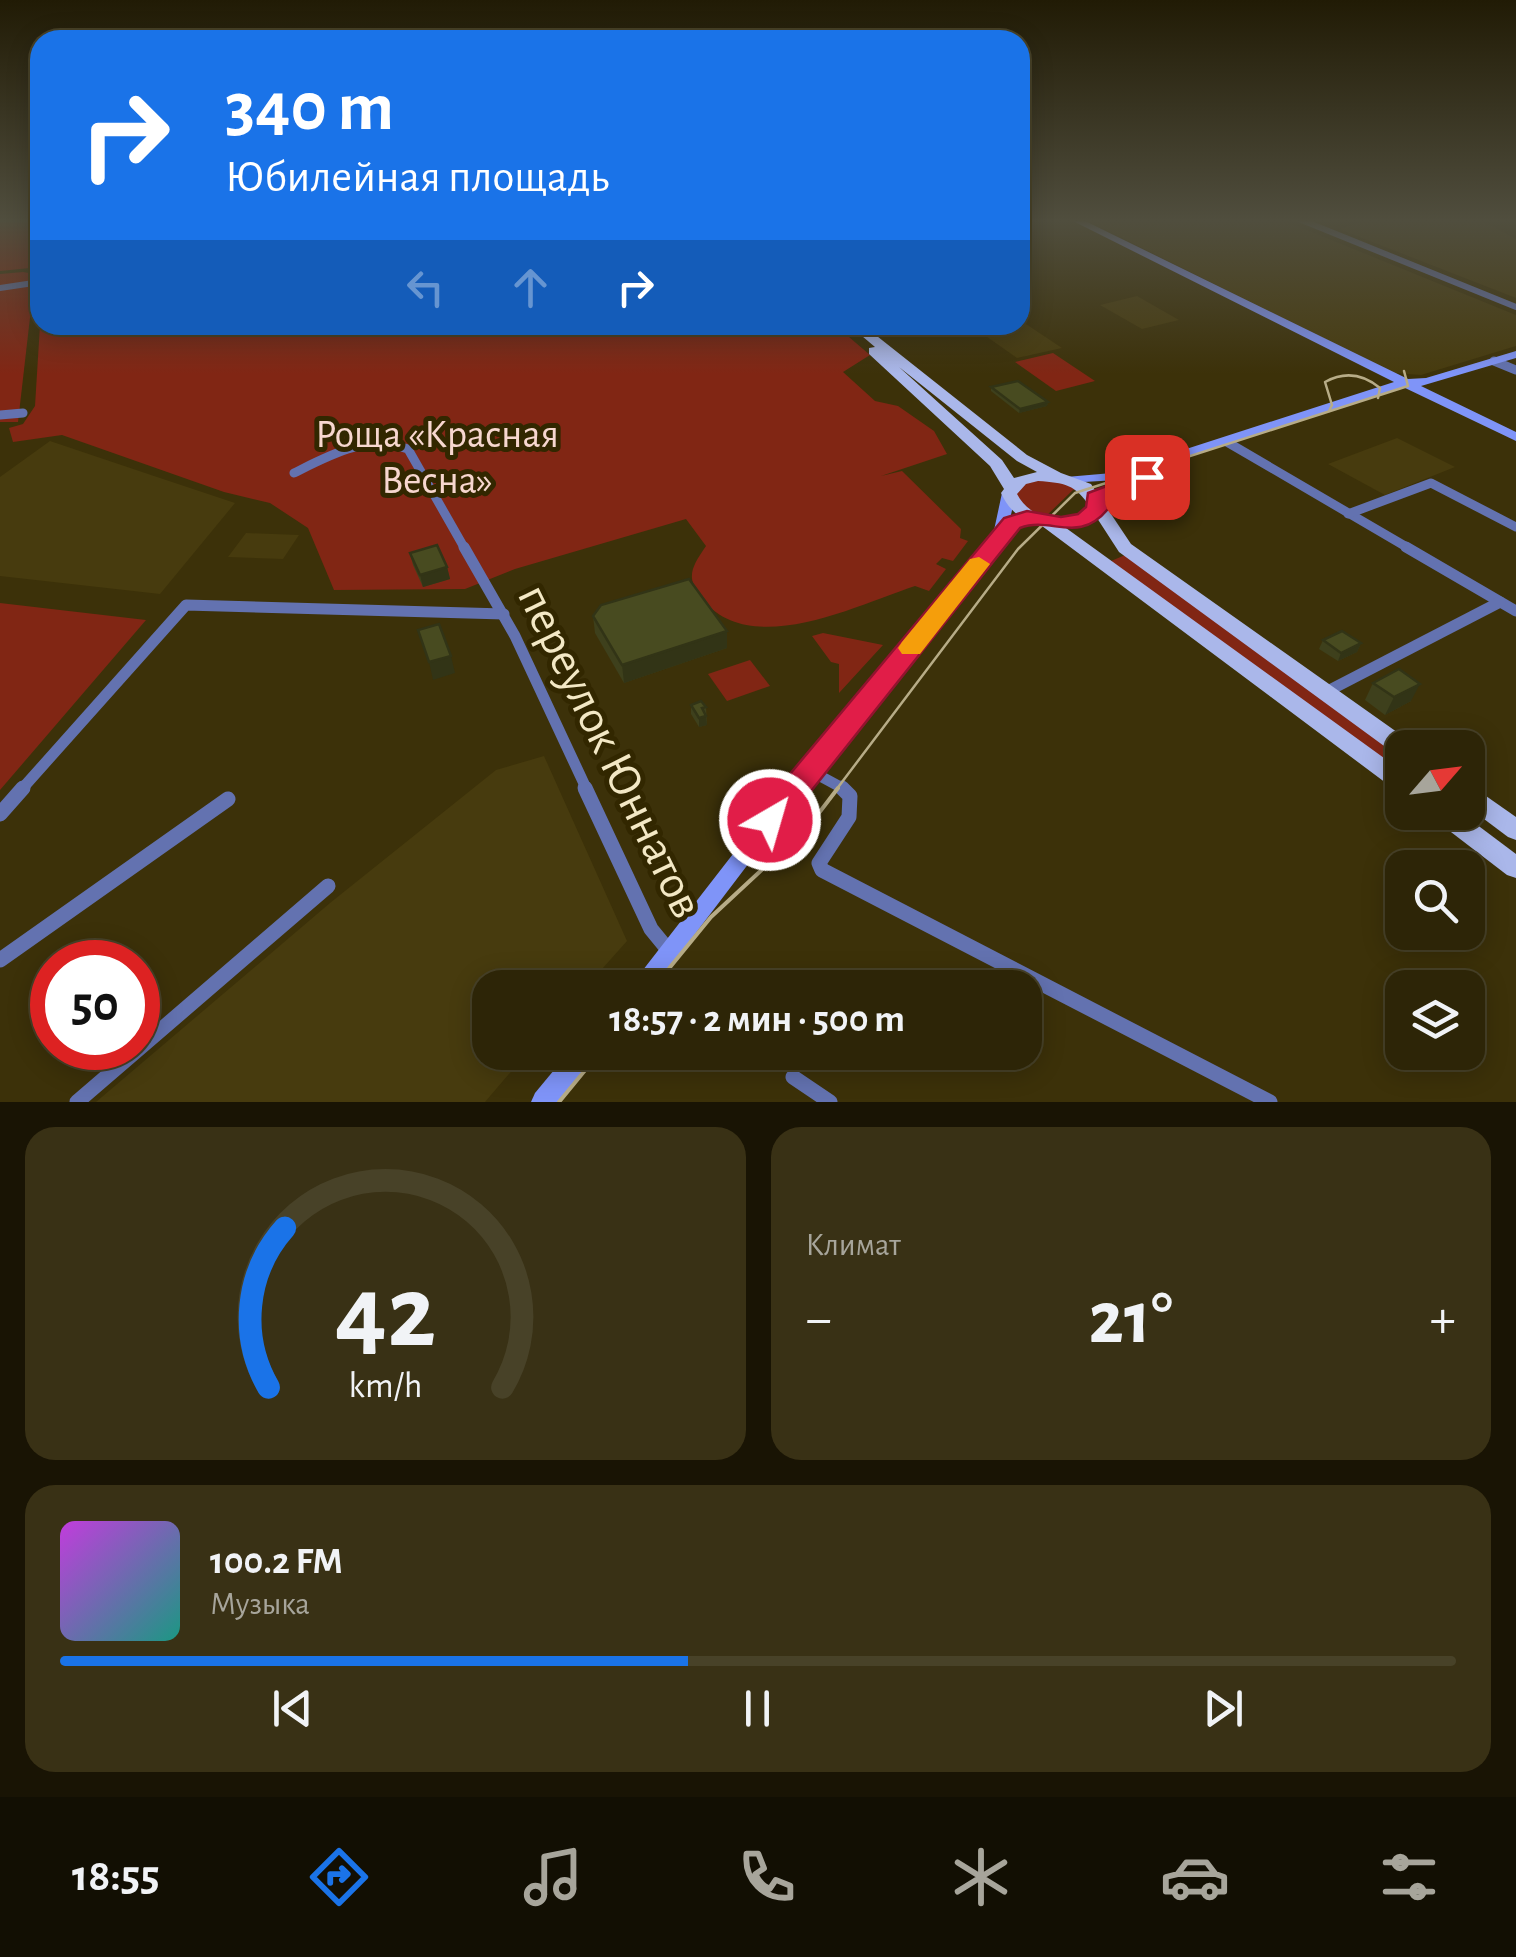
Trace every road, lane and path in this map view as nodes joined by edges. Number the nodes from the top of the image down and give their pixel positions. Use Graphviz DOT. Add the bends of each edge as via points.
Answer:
graph roads {
  1 [pos="1176,270"];
  2 [pos="1426,270"];
  3 [pos="30,282"];
  4 [pos="0,288"];
  5 [pos="1516,307"];
  6 [pos="856,335"];
  7 [pos="865,335"];
  8 [pos="1516,354"];
  9 [pos="890,360"];
  10 [pos="1494,361"];
  11 [pos="1516,370"];
  12 [pos="1402,384"];
  13 [pos="1423,386"];
  14 [pos="24,414"];
  15 [pos="0,415"];
  16 [pos="1516,437"];
  17 [pos="1232,445"];
  18 [pos="294,473"];
  19 [pos="1067,479"];
  20 [pos="1010,490"];
  21 [pos="1096,504"];
  22 [pos="1348,514"];
  23 [pos="1037,519"];
  24 [pos="1516,527"];
  25 [pos="999,538"];
  26 [pos="1500,602"];
  27 [pos="1516,612"];
  28 [pos="504,614"];
  29 [pos="1326,692"];
  30 [pos="1385,735"];
  31 [pos="809,770"];
  32 [pos="1385,771"];
  33 [pos="228,800"];
  34 [pos="1485,807"];
  35 [pos="0,814"];
  36 [pos="1466,830"];
  37 [pos="1516,830"];
  38 [pos="1516,868"];
  39 [pos="328,886"];
  40 [pos="670,952"];
  41 [pos="0,960"];
  42 [pos="655,970"];
  43 [pos="570,1070"];
  44 [pos="792,1077"];
  45 [pos="77,1102"];
  46 [pos="544,1102"];
  47 [pos="830,1102"];
  48 [pos="1270,1102"];
  1 -- 12 [label="main road"];
  2 -- 5 [label="street"];
  3 -- 4 [label="street"];
  6 -- 9 [label="main road"];
  7 -- 9 [label="main road"];
  8 -- 10 [label="main road"];
  9 -- 19 [label="main road" via="1022,458"];
  9 -- 20 [label="main road" via="996,464"];
  10 -- 11 [label="street"];
  10 -- 13 [label="main road"];
  12 -- 13 [label="main road"];
  12 -- 17 [label="main road"];
  13 -- 16 [label="main road"];
  13 -- 17 [label="main road"];
  14 -- 15 [label="street"];
  17 -- 19 [label="main road" via="1112,477"];
  17 -- 21 [label="main road" via="1119,486"];
  17 -- 22 [label="street"];
  18 -- 28 [label="street, переулок Юннатов" via="364,444 408,449 493,579"];
  19 -- 20 [label="main road" via="1038,476"];
  19 -- 21 [label="main road"];
  20 -- 23 [label="main road" via="1016,508"];
  20 -- 25 [label="main road"];
  21 -- 23 [label="main road" via="1078,522"];
  21 -- 29 [label="main road" via="1125,548"];
  22 -- 24 [label="street" via="1431,483"];
  22 -- 26 [label="street"];
  23 -- 25 [label="main road" via="1012,523"];
  23 -- 32 [label="main road" via="1088,549"];
  25 -- 31 [label="main road"];
  26 -- 27 [label="street"];
  26 -- 29 [label="street"];
  28 -- 35 [label="street" via="186,605"];
  28 -- 40 [label="street, переулок Юннатов" via="650,929"];
  29 -- 30 [label="main road"];
  31 -- 40 [label="main road"];
  31 -- 48 [label="street" via="850,796 848,818 819,863 822,870"];
  33 -- 41 [label="street"];
  34 -- 37 [label="main road"];
  36 -- 38 [label="main road"];
  39 -- 45 [label="street"];
  40 -- 42 [label="main road"];
  43 -- 46 [label="main road"];
  44 -- 47 [label="street"];
}
